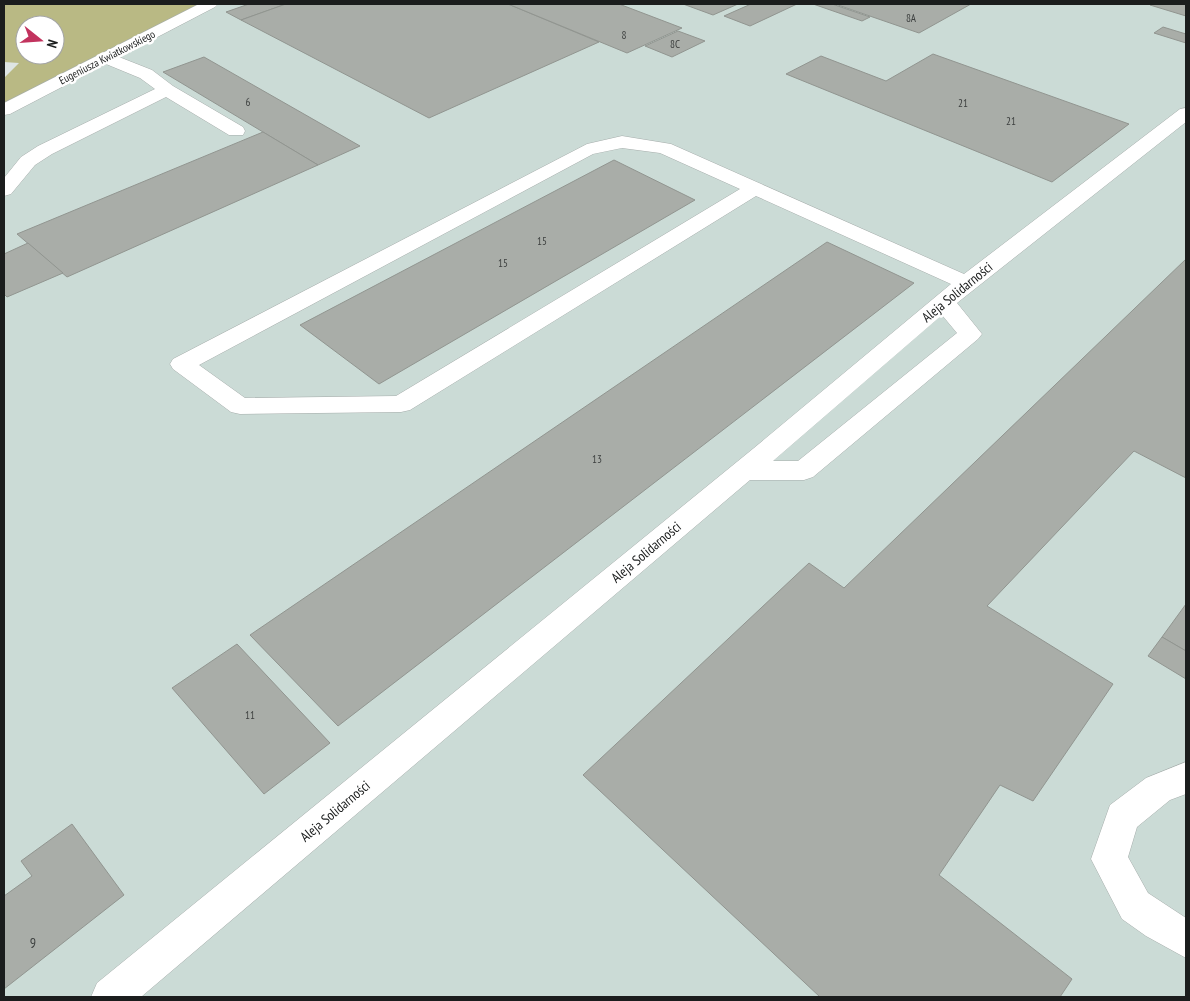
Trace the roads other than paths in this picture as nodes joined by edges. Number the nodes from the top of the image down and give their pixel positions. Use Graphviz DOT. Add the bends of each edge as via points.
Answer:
graph roads {
  1 [pos="210,4"];
  2 [pos="105,58"];
  3 [pos="167,90"];
  4 [pos="4,110"];
  5 [pos="1186,113"];
  6 [pos="236,131"];
  7 [pos="754,189"];
  8 [pos="4,190"];
  9 [pos="966,283"];
  10 [pos="944,302"];
  11 [pos="744,471"];
  12 [pos="1186,778"];
  13 [pos="1186,939"];
  14 [pos="111,997"];
  1 -- 2 [label="street, Eugeniusza Kwiatkowskiego"];
  2 -- 3 [label="street" via="146,74"];
  2 -- 4 [label="street, Eugeniusza Kwiatkowskiego"];
  3 -- 6 [label="street"];
  3 -- 8 [label="street" via="45,150 28,161"];
  5 -- 9 [label="street, Aleja Solidarności"];
  7 -- 7 [label="street" via="664,148 622,142 586,150 182,364 240,406 401,404"];
  7 -- 9 [label="street"];
  9 -- 10 [label="street, Aleja Solidarności"];
  10 -- 11 [label="street, Aleja Solidarności"];
  10 -- 11 [label="street" via="970,334 804,470"];
  11 -- 14 [label="street, Aleja Solidarności"];
  12 -- 13 [label="street" via="1158,789 1122,817 1110,858 1136,906"];
}
